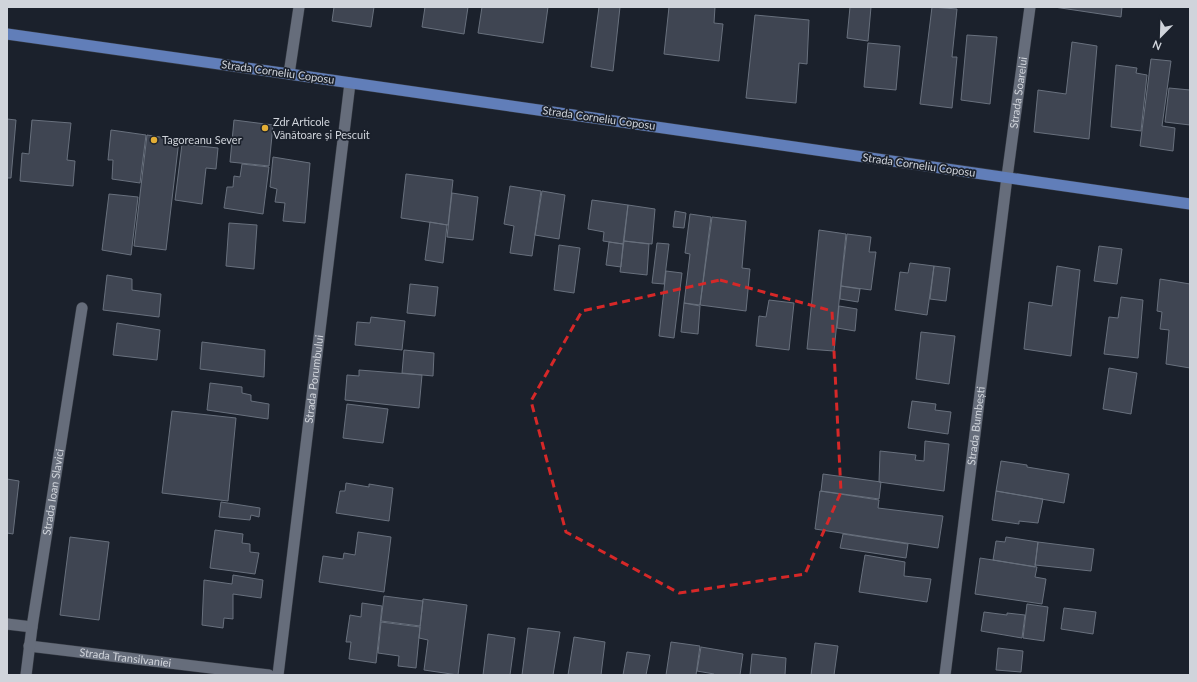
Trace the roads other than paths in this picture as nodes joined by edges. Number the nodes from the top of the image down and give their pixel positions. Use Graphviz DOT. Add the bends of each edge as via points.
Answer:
graph roads {
  1 [pos="299,7"];
  2 [pos="1030,7"];
  3 [pos="7,34"];
  4 [pos="289,74"];
  5 [pos="350,83"];
  6 [pos="1007,178"];
  7 [pos="1190,204"];
  8 [pos="82,308"];
  9 [pos="7,624"];
  10 [pos="32,627"];
  11 [pos="29,646"];
  12 [pos="26,675"];
  13 [pos="269,675"];
  14 [pos="278,675"];
  15 [pos="945,675"];
  1 -- 4 [label="street"];
  2 -- 6 [label="street, Strada Soarelui"];
  3 -- 4 [label="main road, Strada Corneliu Coposu"];
  4 -- 5 [label="main road, Strada Corneliu Coposu"];
  5 -- 6 [label="main road, Strada Corneliu Coposu"];
  5 -- 14 [label="street, Strada Porumbului"];
  6 -- 7 [label="main road, Strada Corneliu Coposu"];
  6 -- 15 [label="street, Strada Bumbești"];
  8 -- 10 [label="street, Strada Ioan Slavici"];
  9 -- 10 [label="street"];
  10 -- 11 [label="street, Strada Ioan Slavici"];
  11 -- 12 [label="street, Strada Ioan Slavici"];
  11 -- 13 [label="street, Strada Transilvaniei"];
}
